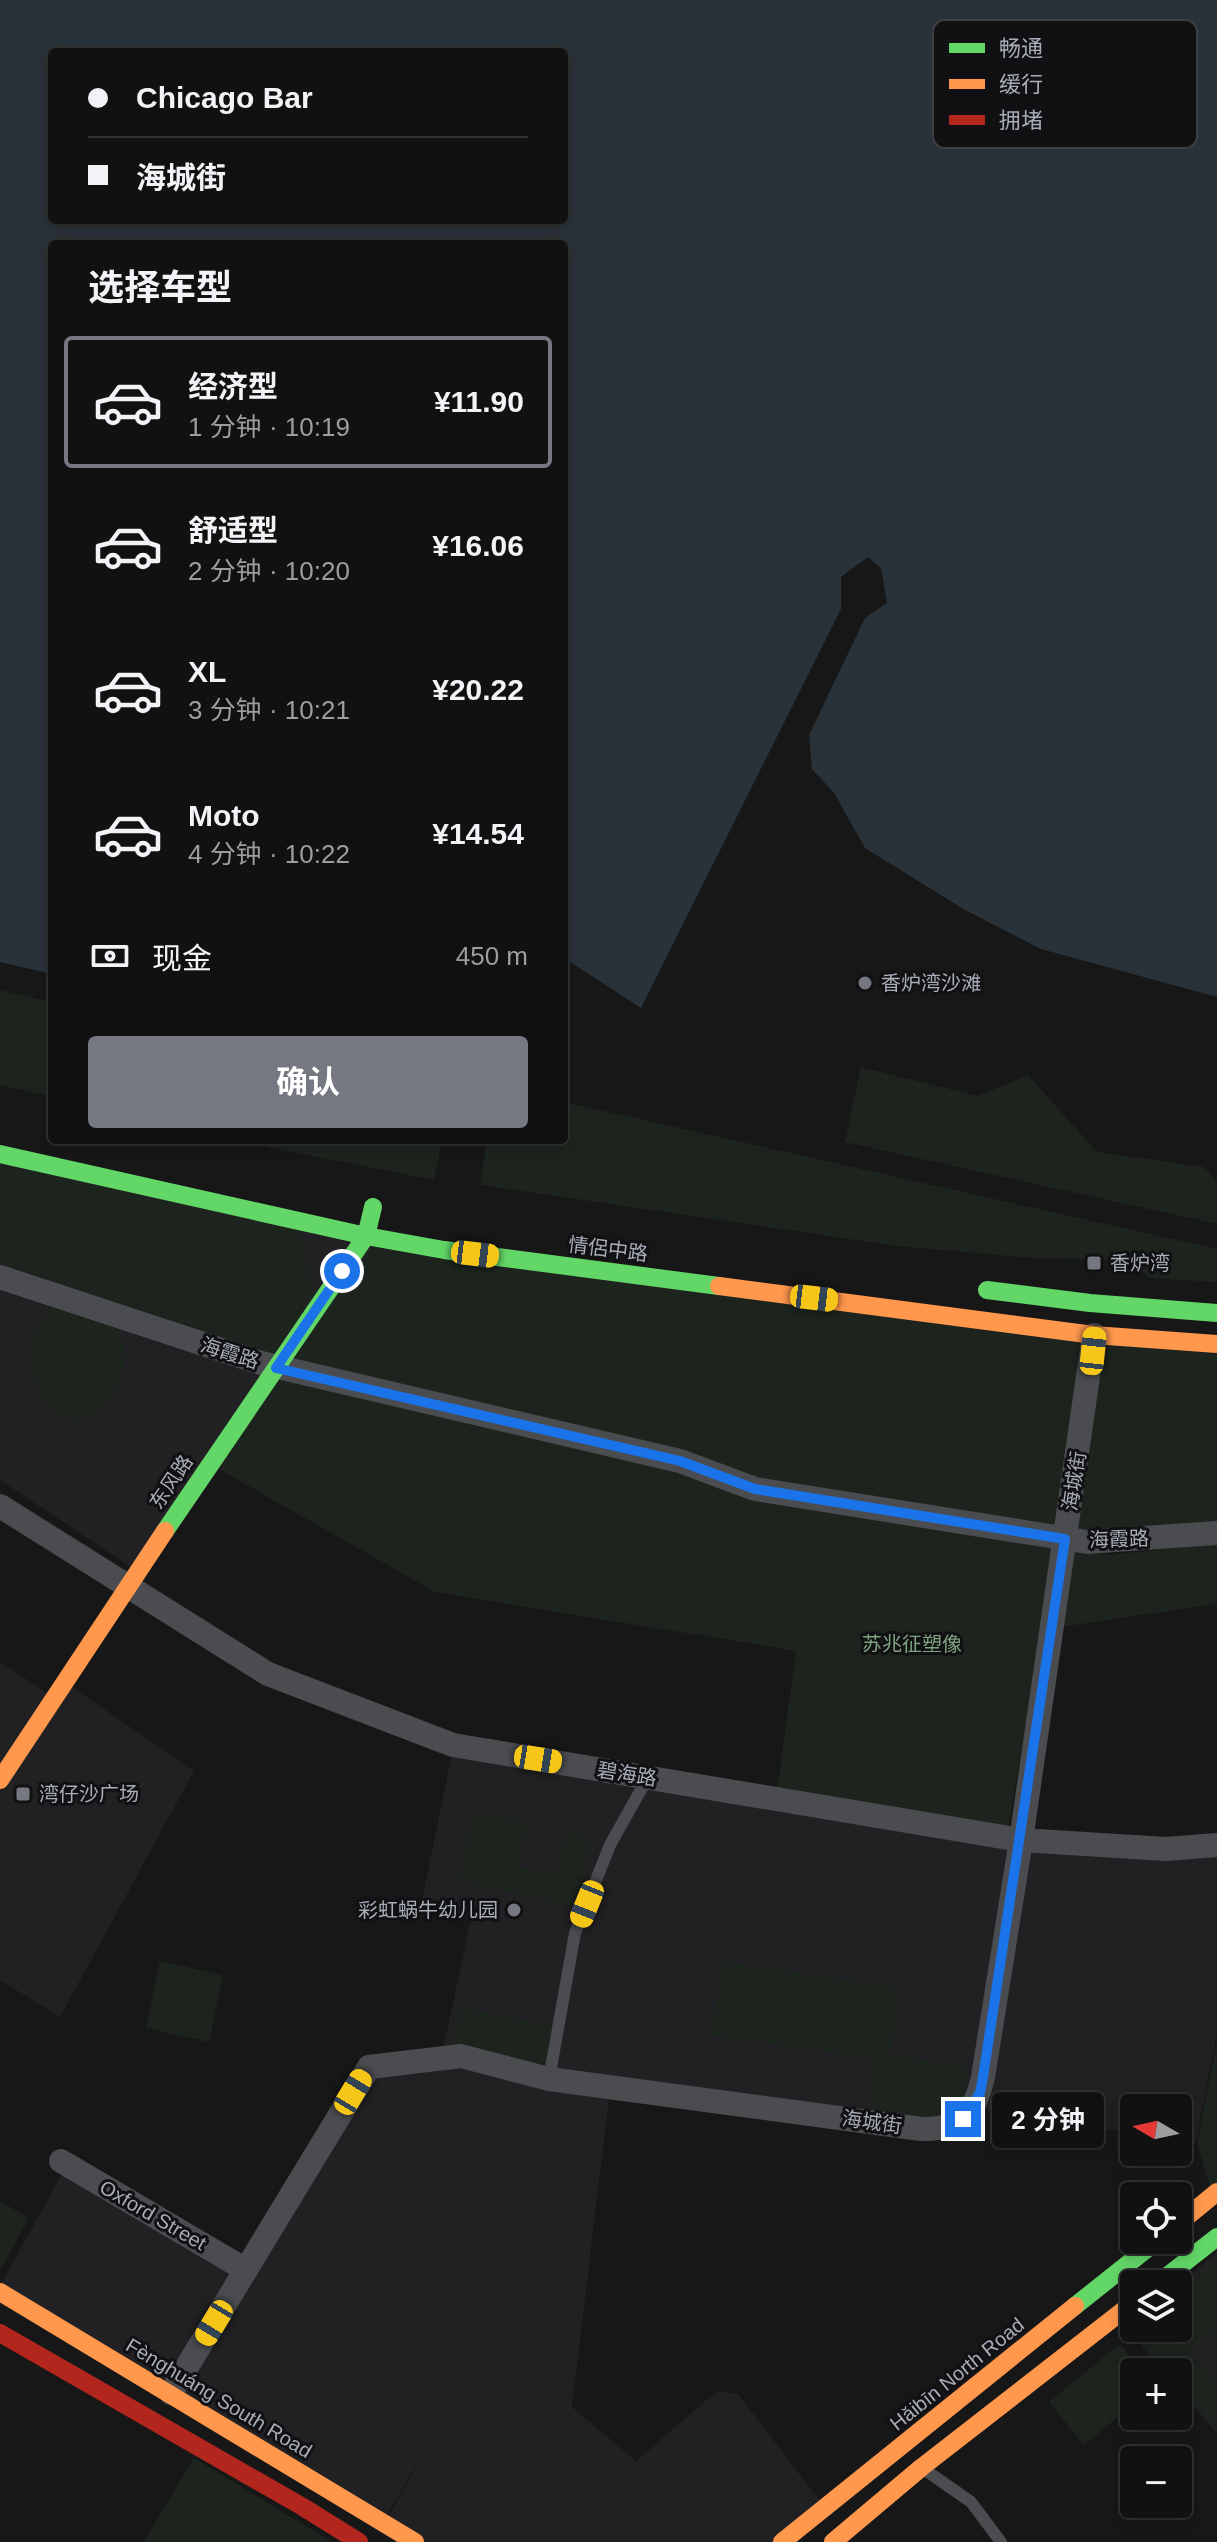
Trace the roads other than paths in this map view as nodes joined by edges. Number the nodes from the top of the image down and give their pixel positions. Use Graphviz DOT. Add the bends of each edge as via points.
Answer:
graph roads {
  1 [pos="0,1154"];
  2 [pos="373,1207"];
  3 [pos="366,1236"];
  4 [pos="0,1277"];
  5 [pos="963,1288"];
  6 [pos="1217,1313"];
  7 [pos="1094,1335"];
  8 [pos="1217,1344"];
  9 [pos="276,1368"];
  10 [pos="0,1506"];
  11 [pos="1217,1533"];
  12 [pos="1065,1539"];
  13 [pos="127,1586"];
  14 [pos="648,1777"];
  15 [pos="0,1780"];
  16 [pos="1021,1840"];
  17 [pos="1217,1845"];
  18 [pos="549,2079"];
  19 [pos="61,2161"];
  20 [pos="1217,2192"];
  21 [pos="1192,2213"];
  22 [pos="1217,2237"];
  23 [pos="1141,2254"];
  24 [pos="246,2270"];
  25 [pos="1175,2270"];
  26 [pos="0,2292"];
  27 [pos="1120,2313"];
  28 [pos="0,2333"];
  29 [pos="171,2393"];
  30 [pos="922,2467"];
  31 [pos="359,2542"];
  32 [pos="415,2542"];
  33 [pos="782,2542"];
  34 [pos="833,2542"];
  35 [pos="1001,2542"];
  1 -- 3 [label="main road, 情侶中路"];
  2 -- 3 [label="main road, 东风路"];
  3 -- 7 [label="main road, 情侶中路"];
  3 -- 9 [label="main road, 东风路"];
  4 -- 9 [label="street, 海霞路"];
  5 -- 6 [label="main road"];
  7 -- 8 [label="main road, 情侶中路"];
  7 -- 12 [label="street, 海城街"];
  9 -- 12 [label="street, 海霞路" via="680,1461 755,1489"];
  9 -- 13 [label="main road, 东风路"];
  10 -- 13 [label="street, 碧海路"];
  11 -- 12 [label="street, 海霞路" via="1109,1542"];
  12 -- 16 [label="street, 海城街"];
  13 -- 14 [label="street, 碧海路" via="268,1674 453,1745"];
  13 -- 15 [label="main road, 东风路"];
  14 -- 16 [label="street, 碧海路"];
  14 -- 18 [label="lane" via="610,1845 575,1933"];
  16 -- 17 [label="street, 碧海路" via="1166,1849"];
  16 -- 18 [label="street, 海城街" via="980,2093 963,2119 949,2127 921,2129"];
  18 -- 24 [label="street, 海城街" via="461,2056 369,2067"];
  19 -- 24 [label="street, Oxford Street"];
  20 -- 21 [label="main road"];
  22 -- 25 [label="main road"];
  23 -- 33 [label="main road, Hǎibīn North Road"];
  24 -- 29 [label="street, 海城街"];
  26 -- 29 [label="main road, Fènghuáng South Road"];
  27 -- 30 [label="main road"];
  28 -- 31 [label="main road"];
  29 -- 32 [label="main road, Fènghuáng South Road"];
  30 -- 34 [label="main road"];
  30 -- 35 [label="lane" via="971,2502"];
}
